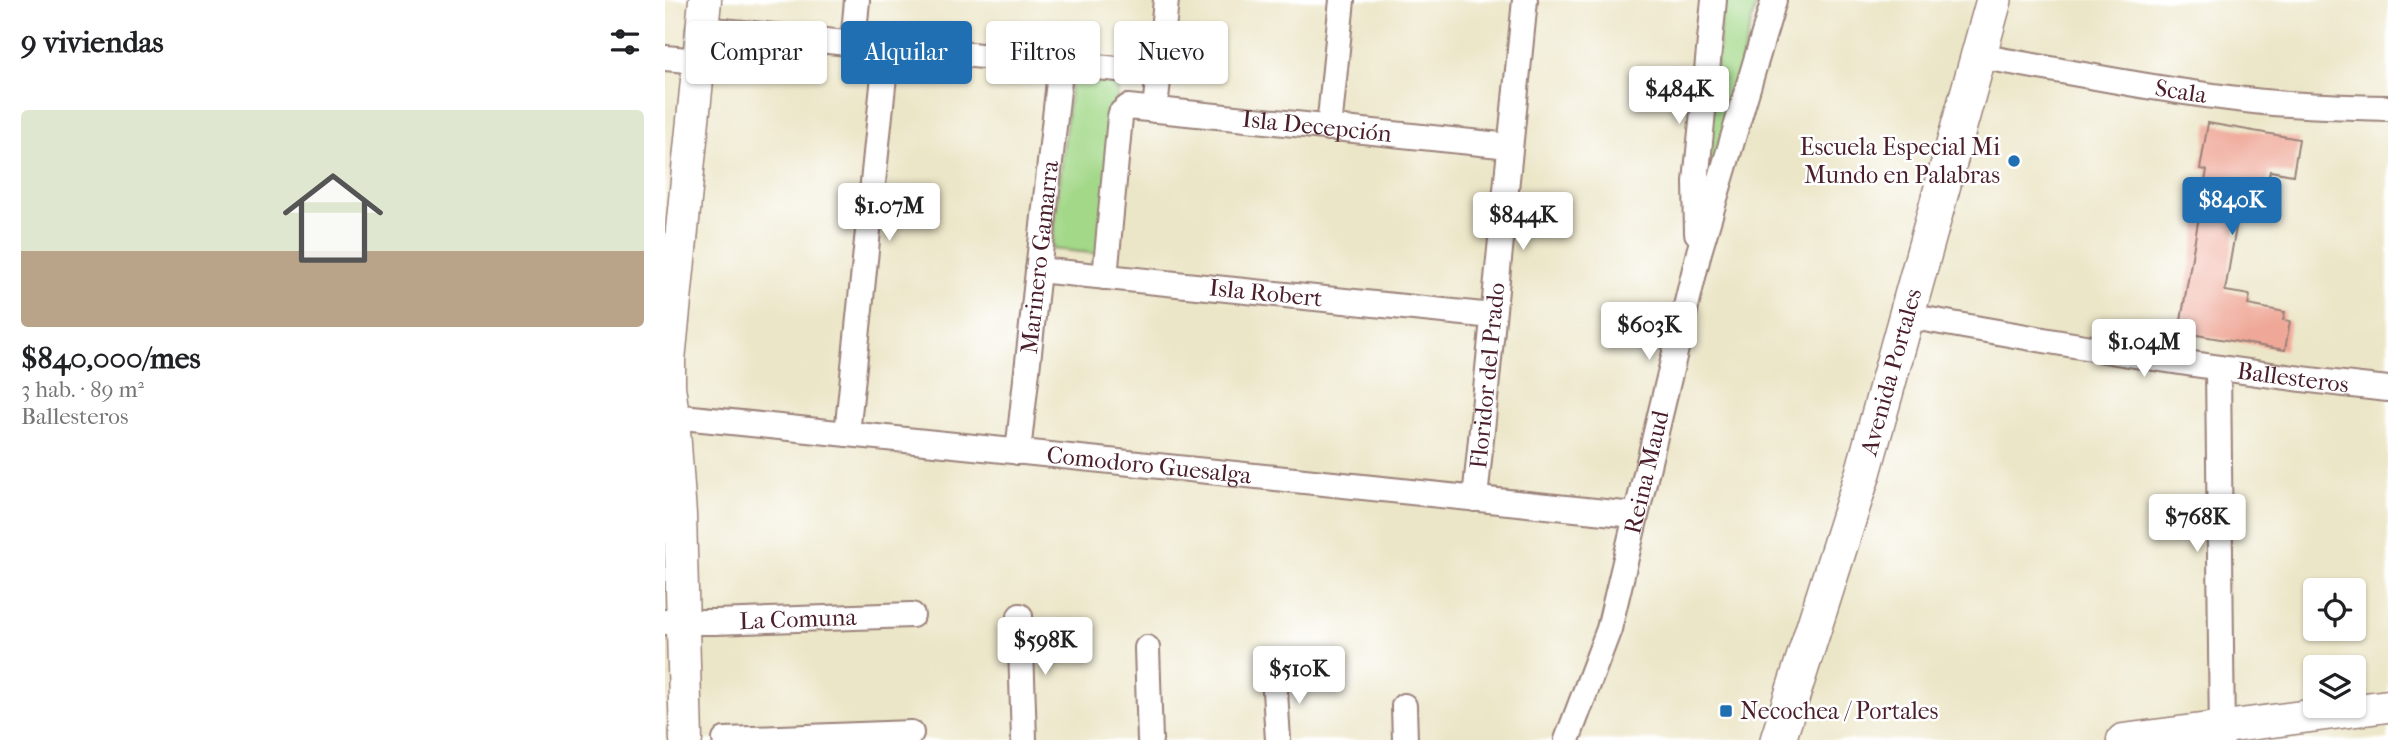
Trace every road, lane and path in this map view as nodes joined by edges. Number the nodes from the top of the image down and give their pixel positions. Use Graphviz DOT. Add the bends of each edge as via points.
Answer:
graph roads {
  1 [pos="857,0"];
  2 [pos="1166,0"];
  3 [pos="1342,0"];
  4 [pos="1525,0"];
  5 [pos="1714,0"];
  6 [pos="1774,0"];
  7 [pos="1994,0"];
  8 [pos="703,15"];
  9 [pos="855,21"];
  10 [pos="1164,21"];
  11 [pos="841,42"];
  12 [pos="1978,55"];
  13 [pos="665,58"];
  14 [pos="686,60"];
  15 [pos="695,84"];
  16 [pos="883,84"];
  17 [pos="1059,84"];
  18 [pos="1158,84"];
  19 [pos="2388,108"];
  20 [pos="1155,110"];
  21 [pos="1329,128"];
  22 [pos="1510,146"];
  23 [pos="673,231"];
  24 [pos="1699,252"];
  25 [pos="1038,270"];
  26 [pos="1105,277"];
  27 [pos="1493,316"];
  28 [pos="1907,316"];
  29 [pos="2218,368"];
  30 [pos="2388,389"];
  31 [pos="669,413"];
  32 [pos="847,434"];
  33 [pos="1018,452"];
  34 [pos="1475,499"];
  35 [pos="1635,515"];
  36 [pos="912,615"];
  37 [pos="1020,616"];
  38 [pos="674,622"];
  39 [pos="1147,648"];
  40 [pos="1275,675"];
  41 [pos="1404,706"];
  42 [pos="2388,706"];
  43 [pos="911,733"];
  44 [pos="2222,734"];
  45 [pos="686,740"];
  46 [pos="725,740"];
  47 [pos="1024,740"];
  48 [pos="1150,740"];
  49 [pos="1278,740"];
  50 [pos="1405,740"];
  51 [pos="1567,740"];
  52 [pos="1778,740"];
  53 [pos="2123,740"];
  1 -- 9 [label="street"];
  2 -- 10 [label="street"];
  3 -- 21 [label="street"];
  4 -- 22 [label="street, Floridor del Prado"];
  5 -- 24 [label="street" via="1696,182"];
  6 -- 24 [label="street, Reina Maud"];
  7 -- 12 [label="main road, Avenida Portales"];
  8 -- 11 [label="street"];
  12 -- 19 [label="street, Scala" via="2254,102"];
  12 -- 28 [label="main road, Avenida Portales"];
  13 -- 14 [label="street"];
  15 -- 23 [label="street"];
  16 -- 32 [label="street"];
  17 -- 25 [label="street, Marinero Gamarra"];
  18 -- 20 [label="street"];
  20 -- 21 [label="street, Isla Decepción"];
  20 -- 26 [label="street, Isla Decepción" via="1131,107 1120,117"];
  21 -- 22 [label="street, Isla Decepción"];
  22 -- 27 [label="street, Floridor del Prado"];
  23 -- 31 [label="street"];
  24 -- 35 [label="street, Reina Maud"];
  25 -- 26 [label="street, Isla Robert"];
  25 -- 33 [label="street, Marinero Gamarra"];
  26 -- 27 [label="street, Isla Robert"];
  27 -- 34 [label="street, Floridor del Prado"];
  28 -- 29 [label="street, Ballesteros"];
  28 -- 52 [label="main road, Avenida Portales" via="1863,473"];
  29 -- 30 [label="street, Ballesteros"];
  29 -- 44 [label="street"];
  31 -- 32 [label="street, Comodoro Guesalga"];
  31 -- 38 [label="street"];
  32 -- 33 [label="street, Comodoro Guesalga"];
  33 -- 34 [label="street, Comodoro Guesalga"];
  34 -- 35 [label="street, Comodoro Guesalga"];
  35 -- 51 [label="street, Reina Maud" via="1609,629"];
  36 -- 38 [label="street, La Comuna"];
  37 -- 47 [label="street"];
  38 -- 45 [label="street"];
  39 -- 48 [label="street"];
  40 -- 49 [label="street"];
  41 -- 50 [label="street"];
  42 -- 44 [label="street"];
  43 -- 46 [label="street"];
  44 -- 53 [label="street"];
}
